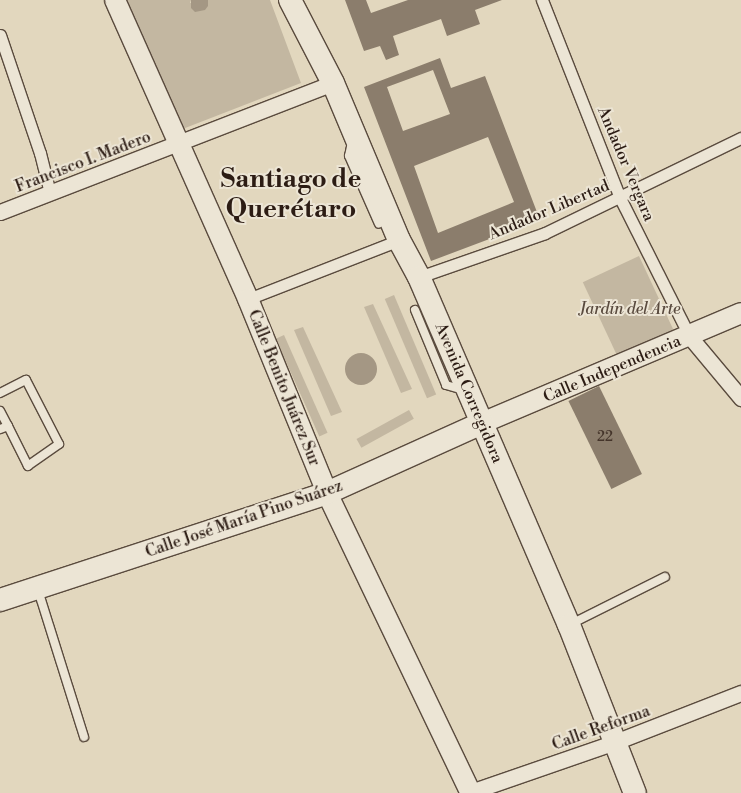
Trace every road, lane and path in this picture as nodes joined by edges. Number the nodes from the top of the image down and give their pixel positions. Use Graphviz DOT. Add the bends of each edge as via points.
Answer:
graph roads {
  1 [pos="115,0"];
  2 [pos="290,0"];
  3 [pos="542,0"];
  4 [pos="0,35"];
  5 [pos="333,83"];
  6 [pos="355,133"];
  7 [pos="741,138"];
  8 [pos="178,144"];
  9 [pos="50,193"];
  10 [pos="620,198"];
  11 [pos="0,212"];
  12 [pos="378,224"];
  13 [pos="399,240"];
  14 [pos="419,277"];
  15 [pos="248,299"];
  16 [pos="415,310"];
  17 [pos="741,313"];
  18 [pos="690,337"];
  19 [pos="468,391"];
  20 [pos="0,393"];
  21 [pos="741,398"];
  22 [pos="0,411"];
  23 [pos="482,424"];
  24 [pos="8,426"];
  25 [pos="0,429"];
  26 [pos="327,493"];
  27 [pos="665,577"];
  28 [pos="37,588"];
  29 [pos="0,600"];
  30 [pos="569,625"];
  31 [pos="741,693"];
  32 [pos="84,737"];
  33 [pos="615,742"];
  34 [pos="470,793"];
  35 [pos="635,793"];
  1 -- 8 [label="street, Calle Benito Juárez Sur"];
  2 -- 5 [label="main road, Avenida Corregidora"];
  3 -- 10 [label="street, Andador Vergara"];
  4 -- 9 [label="street" via="40,153"];
  5 -- 6 [label="main road, Avenida Corregidora"];
  5 -- 8 [label="street, Francisco I. Madero"];
  6 -- 12 [label="lane" via="348,156"];
  6 -- 13 [label="main road, Avenida Corregidora"];
  7 -- 10 [label="street, Andador Libertad"];
  8 -- 9 [label="street, Francisco I. Madero"];
  8 -- 15 [label="street, Calle Benito Juárez Sur"];
  9 -- 11 [label="street, Francisco I. Madero"];
  10 -- 14 [label="street, Andador Libertad" via="545,233"];
  10 -- 18 [label="street, Andador Vergara"];
  13 -- 14 [label="main road, Avenida Corregidora"];
  13 -- 15 [label="street"];
  14 -- 19 [label="main road, Avenida Corregidora"];
  15 -- 26 [label="street, Calle Benito Juárez Sur"];
  16 -- 19 [label="lane" via="446,385"];
  17 -- 18 [label="street, Calle Independencia"];
  18 -- 21 [label="street"];
  18 -- 23 [label="street, Calle Independencia"];
  19 -- 23 [label="main road, Avenida Corregidora"];
  20 -- 24 [label="lane" via="26,380 59,444 28,466"];
  22 -- 24 [label="lane"];
  23 -- 26 [label="main road, Calle José María Pino Suárez"];
  23 -- 30 [label="main road, Avenida Corregidora"];
  24 -- 25 [label="lane"];
  26 -- 28 [label="main road, Calle José María Pino Suárez"];
  26 -- 34 [label="street, Calle Benito Juárez Sur"];
  27 -- 30 [label="lane"];
  28 -- 29 [label="main road, Calle José María Pino Suárez"];
  28 -- 32 [label="lane"];
  30 -- 33 [label="main road, Avenida Corregidora"];
  31 -- 33 [label="street, Calle Reforma"];
  33 -- 34 [label="street, Calle Reforma"];
  33 -- 35 [label="main road, Avenida Corregidora"];
}
